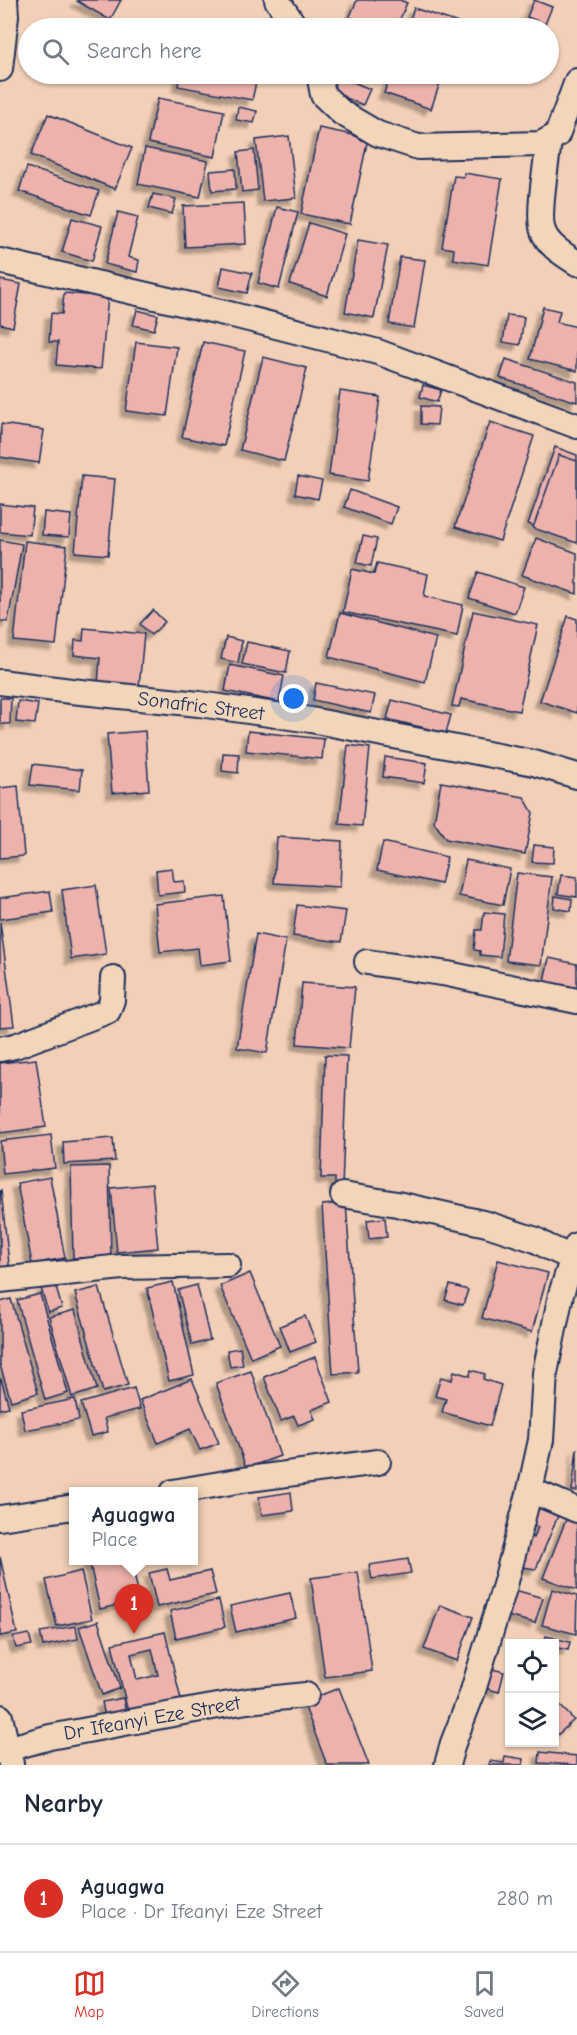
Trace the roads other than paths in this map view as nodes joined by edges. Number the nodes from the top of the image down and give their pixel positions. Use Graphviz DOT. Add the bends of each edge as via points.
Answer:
graph roads {
  1 [pos="5,0"];
  2 [pos="277,0"];
  3 [pos="289,18"];
  4 [pos="0,69"];
  5 [pos="577,81"];
  6 [pos="320,84"];
  7 [pos="549,141"];
  8 [pos="0,261"];
  9 [pos="577,263"];
  10 [pos="577,426"];
  11 [pos="0,682"];
  12 [pos="577,776"];
  13 [pos="367,962"];
  14 [pos="113,978"];
  15 [pos="577,1001"];
  16 [pos="0,1049"];
  17 [pos="343,1195"];
  18 [pos="575,1254"];
  19 [pos="228,1265"];
  20 [pos="0,1280"];
  21 [pos="378,1462"];
  22 [pos="198,1487"];
  23 [pos="530,1490"];
  24 [pos="69,1508"];
  25 [pos="577,1510"];
  26 [pos="0,1518"];
  27 [pos="306,1695"];
  28 [pos="0,1717"];
  29 [pos="6,1755"];
  30 [pos="447,1765"];
  1 -- 4 [label="street"];
  2 -- 3 [label="street"];
  5 -- 7 [label="street" via="557,135"];
  6 -- 7 [label="street" via="322,95 358,123 418,147"];
  7 -- 9 [label="street" via="543,231 555,248"];
  8 -- 10 [label="street" via="378,352"];
  11 -- 12 [label="street, Sonafric Street" via="311,720 534,763"];
  13 -- 15 [label="street"];
  14 -- 16 [label="street" via="108,1011"];
  17 -- 18 [label="street" via="487,1224 536,1240 548,1248"];
  18 -- 23 [label="street" via="561,1294 545,1373 541,1440"];
  19 -- 20 [label="street" via="122,1267"];
  21 -- 22 [label="street"];
  23 -- 25 [label="street"];
  23 -- 30 [label="street" via="505,1585"];
  24 -- 26 [label="street"];
  27 -- 29 [label="street, Dr Ifeanyi Eze Street" via="247,1701 50,1737 17,1745"];
  28 -- 29 [label="street"];
}
